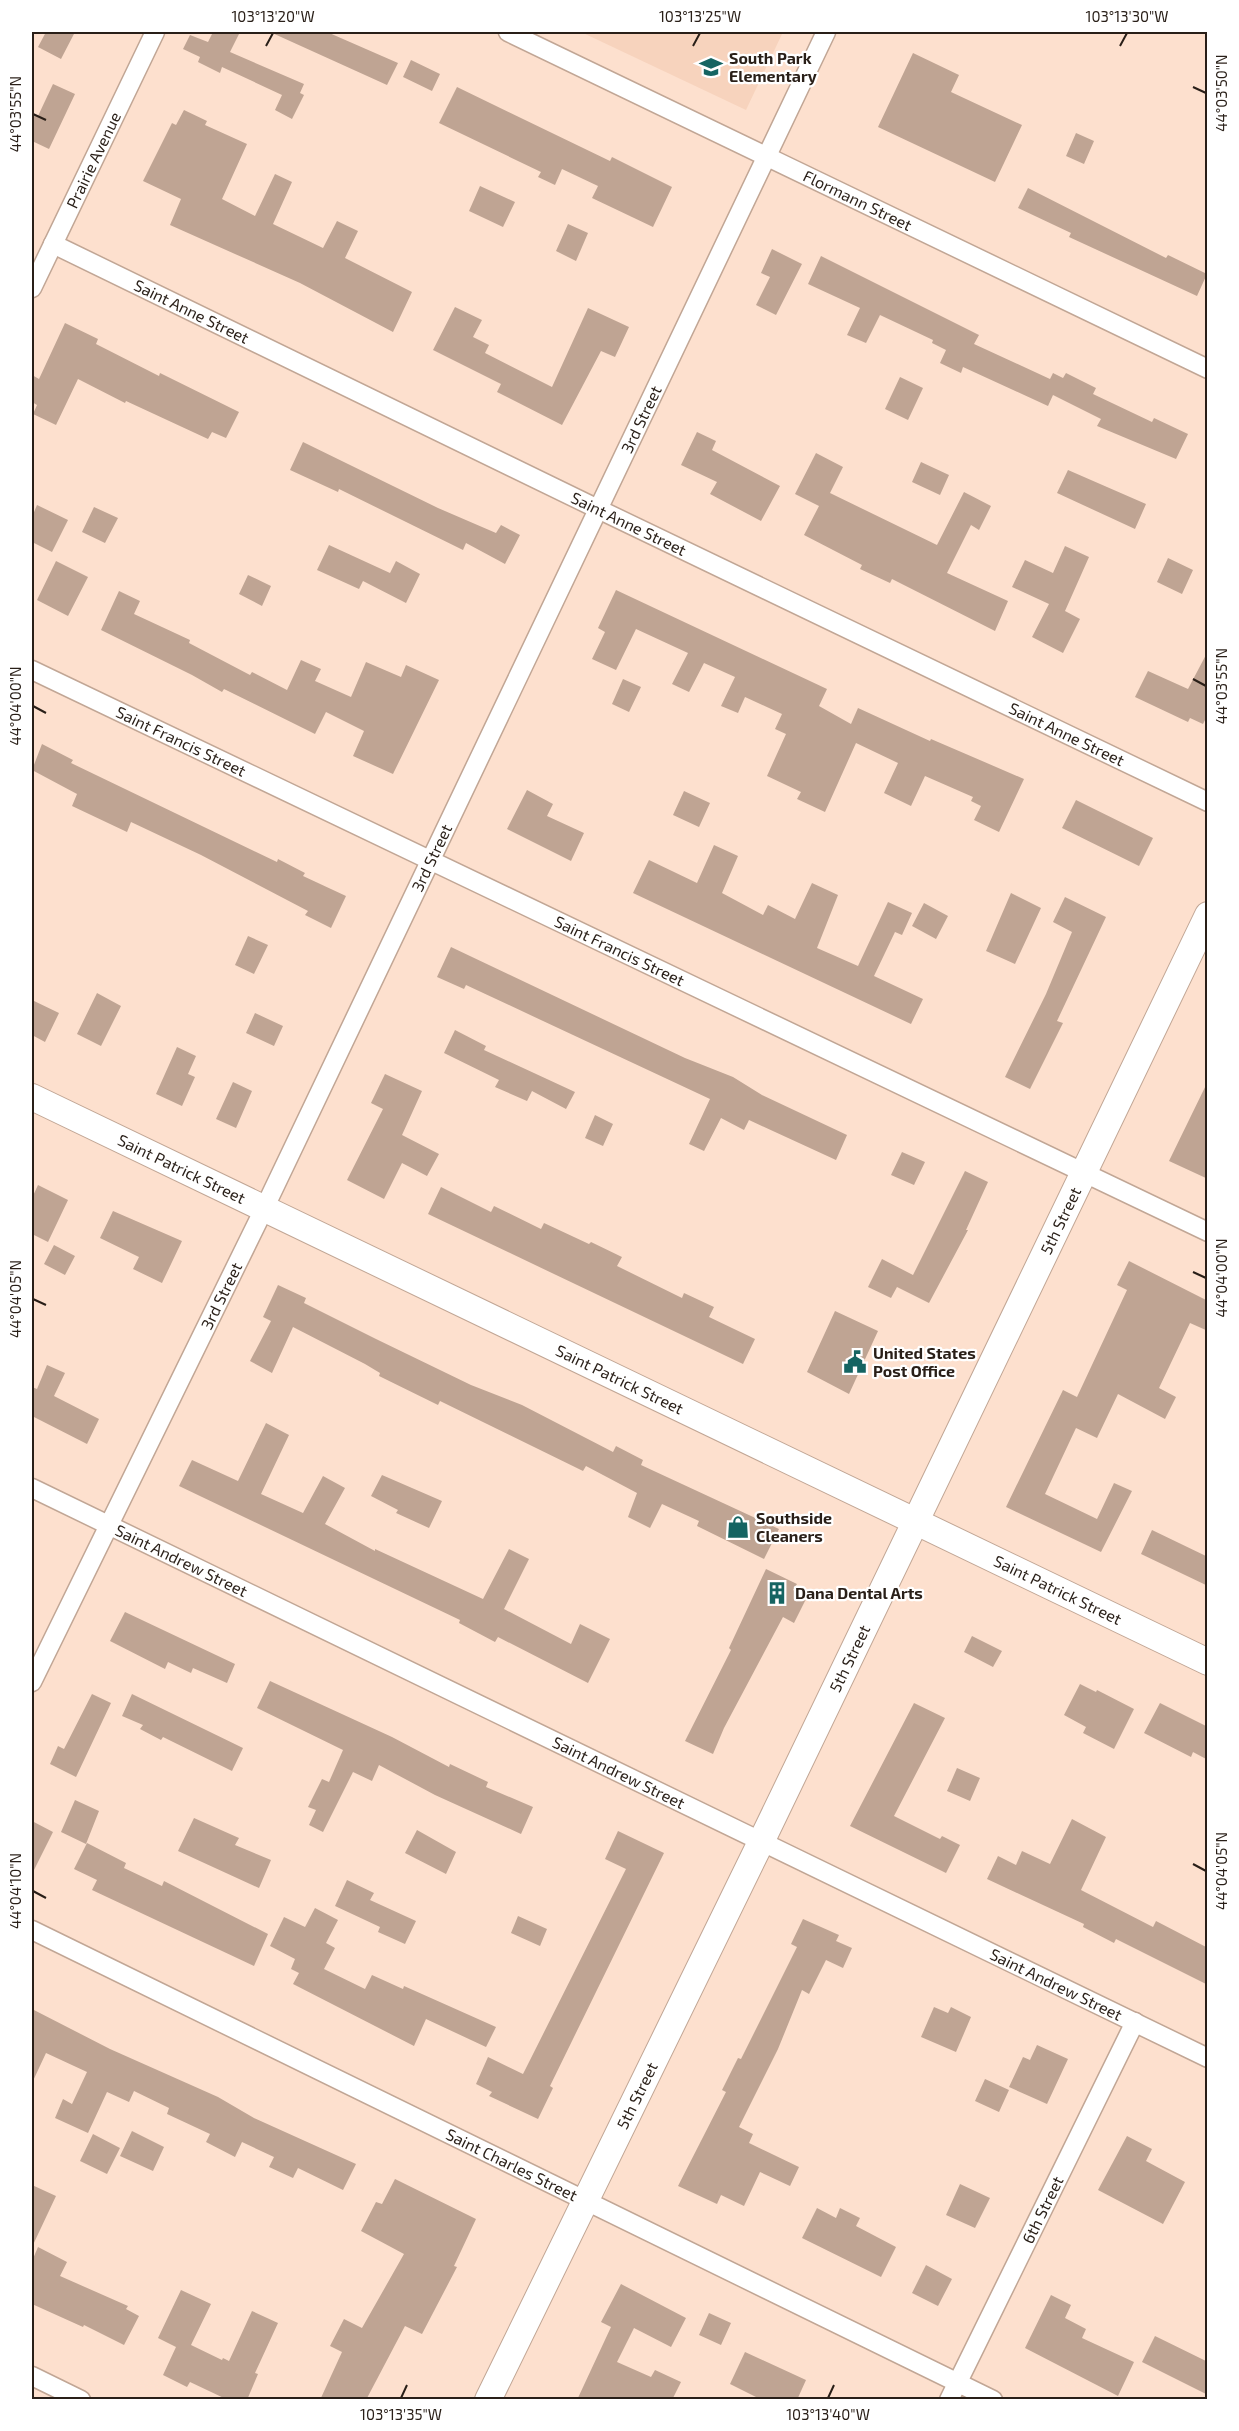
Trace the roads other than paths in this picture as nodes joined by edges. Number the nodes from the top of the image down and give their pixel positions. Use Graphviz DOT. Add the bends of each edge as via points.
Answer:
graph roads {
  1 [pos="155,32"];
  2 [pos="508,32"];
  3 [pos="826,32"];
  4 [pos="766,156"];
  5 [pos="53,244"];
  6 [pos="32,283"];
  7 [pos="1208,369"];
  8 [pos="598,509"];
  9 [pos="32,670"];
  10 [pos="1208,802"];
  11 [pos="429,862"];
  12 [pos="1208,915"];
  13 [pos="32,1097"];
  14 [pos="1083,1172"];
  15 [pos="264,1209"];
  16 [pos="1208,1232"];
  17 [pos="32,1488"];
  18 [pos="915,1522"];
  19 [pos="107,1524"];
  20 [pos="1208,1662"];
  21 [pos="32,1682"];
  22 [pos="762,1840"];
  23 [pos="32,1930"];
  24 [pos="1135,2022"];
  25 [pos="1208,2058"];
  26 [pos="585,2200"];
  27 [pos="32,2376"];
  28 [pos="958,2383"];
  29 [pos="81,2400"];
  30 [pos="488,2400"];
  31 [pos="949,2400"];
  32 [pos="993,2400"];
  1 -- 5 [label="street, Prairie Avenue"];
  2 -- 4 [label="street, Flormann Street"];
  3 -- 4 [label="street, 3rd Street"];
  4 -- 7 [label="street, Flormann Street"];
  4 -- 8 [label="street, 3rd Street"];
  5 -- 6 [label="street, Prairie Avenue"];
  5 -- 8 [label="street, Saint Anne Street"];
  8 -- 10 [label="street, Saint Anne Street"];
  8 -- 11 [label="street, 3rd Street"];
  9 -- 11 [label="street, Saint Francis Street"];
  11 -- 14 [label="street, Saint Francis Street"];
  11 -- 15 [label="street, 3rd Street"];
  12 -- 14 [label="main road, 5th Street"];
  13 -- 15 [label="main road, Saint Patrick Street"];
  14 -- 16 [label="street, Saint Francis Street"];
  14 -- 18 [label="main road, 5th Street"];
  15 -- 18 [label="main road, Saint Patrick Street"];
  15 -- 19 [label="street, 3rd Street"];
  17 -- 19 [label="street, Saint Andrew Street"];
  18 -- 20 [label="main road, Saint Patrick Street"];
  18 -- 22 [label="main road, 5th Street"];
  19 -- 21 [label="street, 3rd Street"];
  19 -- 22 [label="street, Saint Andrew Street"];
  22 -- 24 [label="street, Saint Andrew Street"];
  22 -- 26 [label="main road, 5th Street"];
  23 -- 26 [label="street, Saint Charles Street"];
  24 -- 25 [label="street, Saint Andrew Street"];
  24 -- 28 [label="street, 6th Street"];
  26 -- 28 [label="street, Saint Charles Street"];
  26 -- 30 [label="main road, 5th Street"];
  27 -- 29 [label="street"];
  28 -- 31 [label="street, 6th Street"];
  28 -- 32 [label="street, Saint Charles Street"];
}
